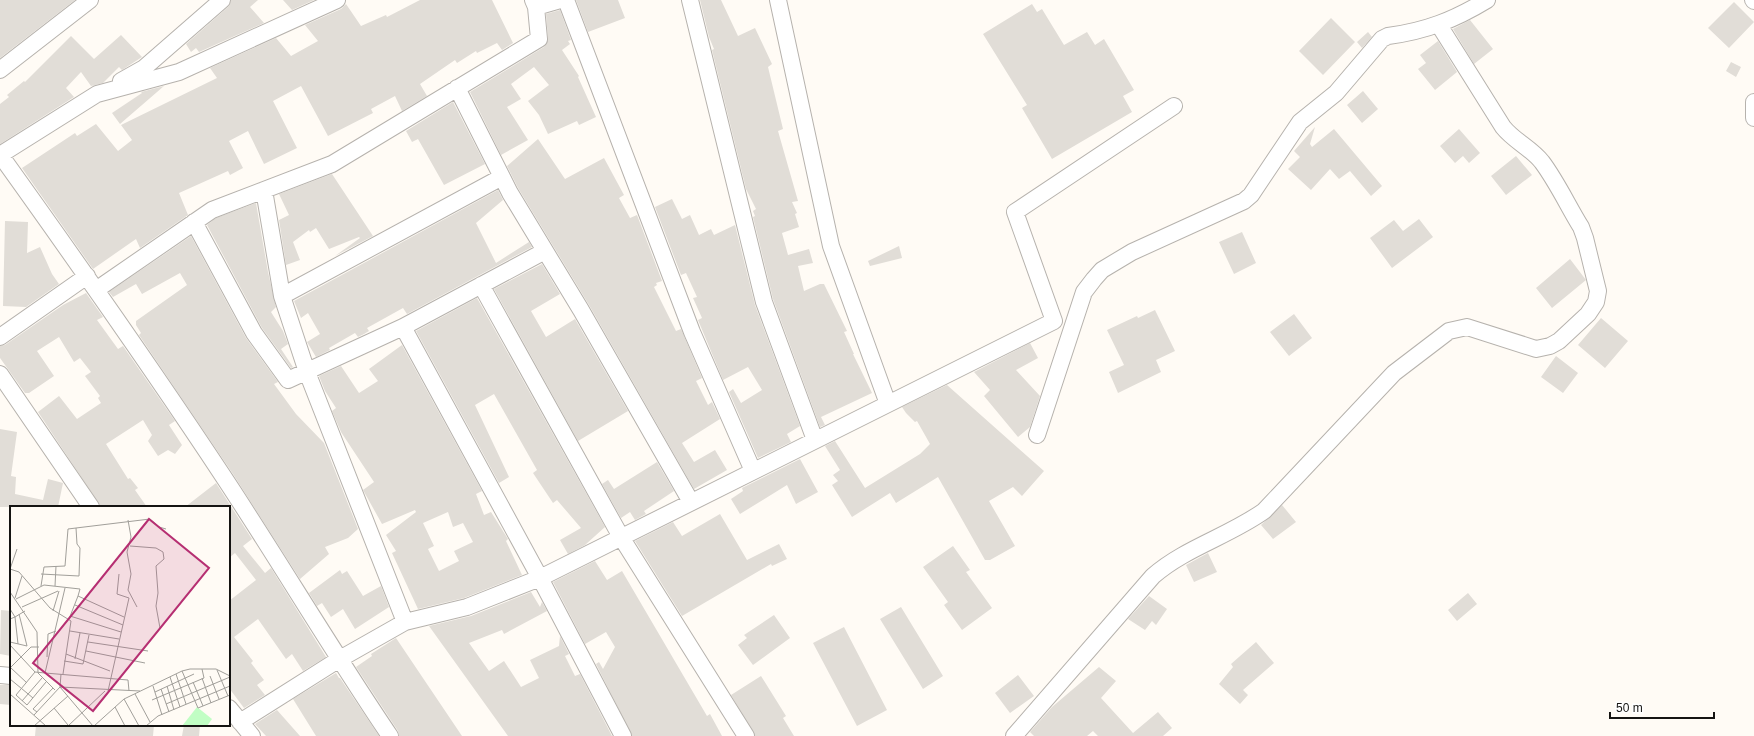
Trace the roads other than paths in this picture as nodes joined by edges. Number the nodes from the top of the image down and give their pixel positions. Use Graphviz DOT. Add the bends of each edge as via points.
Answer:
graph roads {
  1 [pos="90,0"];
  2 [pos="222,0"];
  3 [pos="337,0"];
  4 [pos="560,0"];
  5 [pos="566,0"];
  6 [pos="690,0"];
  7 [pos="778,0"];
  8 [pos="1488,0"];
  9 [pos="534,4"];
  10 [pos="1440,25"];
  11 [pos="0,70"];
  12 [pos="458,88"];
  13 [pos="97,94"];
  14 [pos="1754,102"];
  15 [pos="1174,106"];
  16 [pos="1754,118"];
  17 [pos="0,155"];
  18 [pos="502,177"];
  19 [pos="264,190"];
  20 [pos="194,222"];
  21 [pos="545,251"];
  22 [pos="87,276"];
  23 [pos="481,285"];
  24 [pos="96,290"];
  25 [pos="282,296"];
  26 [pos="403,327"];
  27 [pos="0,337"];
  28 [pos="307,372"];
  29 [pos="0,374"];
  30 [pos="888,404"];
  31 [pos="1037,435"];
  32 [pos="815,440"];
  33 [pos="753,471"];
  34 [pos="691,502"];
  35 [pos="90,506"];
  36 [pos="621,537"];
  37 [pos="540,578"];
  38 [pos="405,622"];
  39 [pos="338,660"];
  40 [pos="0,675"];
  41 [pos="10,676"];
  42 [pos="230,709"];
  43 [pos="240,722"];
  44 [pos="252,736"];
  45 [pos="390,736"];
  46 [pos="623,736"];
  47 [pos="746,736"];
  48 [pos="1014,736"];
  1 -- 11 [label="street"];
  2 -- 13 [label="street" via="144,68"];
  3 -- 13 [label="street" via="179,72"];
  4 -- 9 [label="street"];
  5 -- 33 [label="street" via="692,332"];
  6 -- 32 [label="street" via="764,302"];
  7 -- 30 [label="street" via="831,246"];
  8 -- 10 [label="street"];
  9 -- 12 [label="street" via="539,39"];
  10 -- 31 [label="street" via="1382,39 1336,93 1300,122 1244,201 1132,252 1098,275 1084,292"];
  10 -- 48 [label="street" via="1503,127 1542,162 1580,227 1598,291 1596,302 1588,314 1559,341 1536,349 1467,327 1449,330 1394,373 1264,511 1249,522 1165,565 1153,576"];
  12 -- 18 [label="street"];
  12 -- 19 [label="street" via="332,164"];
  13 -- 17 [label="street"];
  14 -- 16 [label="street"];
  15 -- 30 [label="street" via="1015,212 1054,321"];
  17 -- 22 [label="street"];
  18 -- 21 [label="street"];
  18 -- 25 [label="street"];
  19 -- 20 [label="street" via="212,210"];
  19 -- 25 [label="street"];
  20 -- 24 [label="street"];
  20 -- 28 [label="street" via="254,332 288,380"];
  21 -- 23 [label="street"];
  21 -- 34 [label="street"];
  22 -- 24 [label="street"];
  22 -- 27 [label="street"];
  23 -- 26 [label="street"];
  23 -- 36 [label="street"];
  24 -- 39 [label="street" via="225,479"];
  25 -- 28 [label="street"];
  26 -- 28 [label="street"];
  26 -- 37 [label="street"];
  28 -- 38 [label="street"];
  29 -- 35 [label="street"];
  30 -- 32 [label="street"];
  32 -- 33 [label="street"];
  33 -- 34 [label="street"];
  34 -- 36 [label="street"];
  36 -- 37 [label="street"];
  36 -- 47 [label="street"];
  37 -- 38 [label="street" via="467,607"];
  37 -- 46 [label="street"];
  38 -- 39 [label="street"];
  39 -- 43 [label="street"];
  39 -- 45 [label="street"];
  40 -- 41 [label="street"];
  42 -- 43 [label="street"];
  43 -- 44 [label="street"];
}
